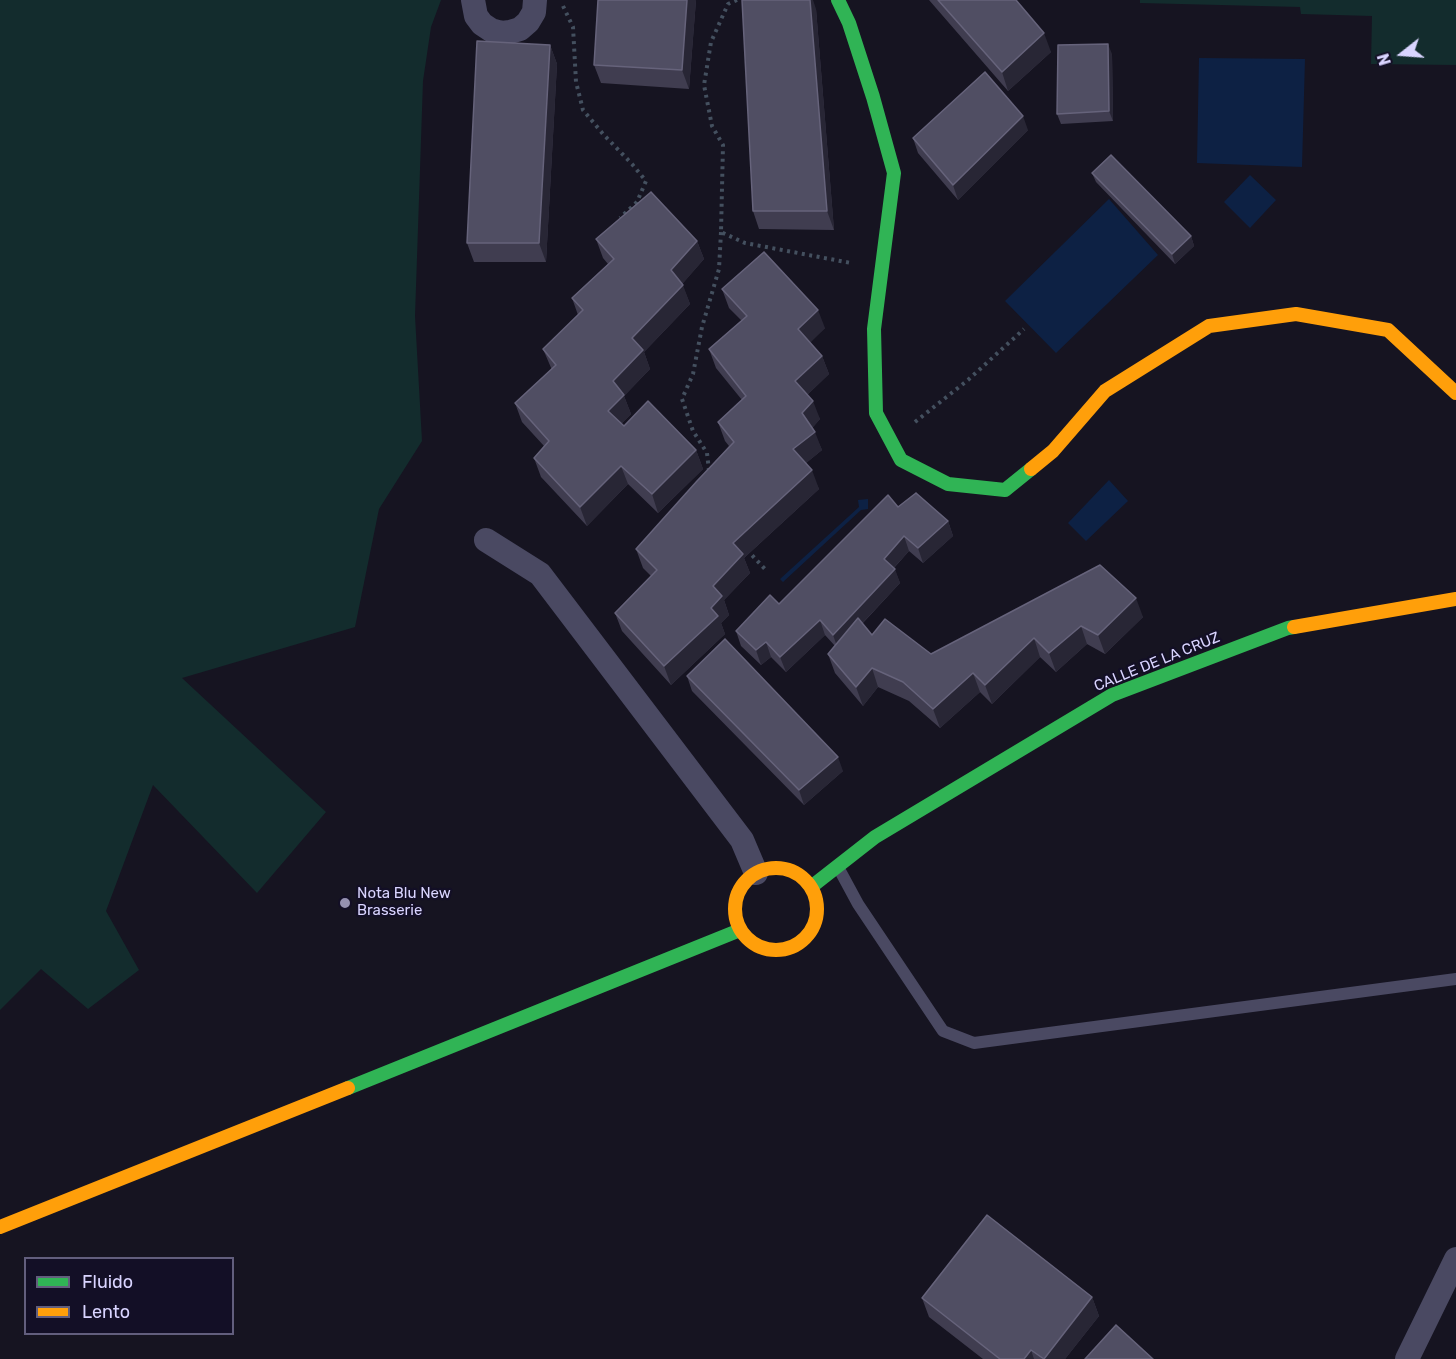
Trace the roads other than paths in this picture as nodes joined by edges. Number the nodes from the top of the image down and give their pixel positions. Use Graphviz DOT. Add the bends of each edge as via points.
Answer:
graph roads {
  1 [pos="473,0"];
  2 [pos="535,0"];
  3 [pos="838,0"];
  4 [pos="1456,393"];
  5 [pos="486,540"];
  6 [pos="1456,599"];
  7 [pos="838,866"];
  8 [pos="756,873"];
  9 [pos="811,888"];
  10 [pos="740,930"];
  11 [pos="1456,979"];
  12 [pos="0,1227"];
  13 [pos="1456,1259"];
  14 [pos="1407,1359"];
  1 -- 2 [label="street" via="482,24 502,33 510,33 528,22"];
  3 -- 4 [label="street" via="873,97 894,173 874,329 876,413 901,460 948,484 1005,490 1053,451 1105,391 1209,326 1296,314 1388,330"];
  5 -- 8 [label="street" via="540,574 742,840"];
  6 -- 7 [label="street, CALLE DE LA CRUZ" via="1288,628 1112,695 875,837"];
  7 -- 9 [label="street, CALLE DE LA CRUZ"];
  7 -- 11 [label="lane" via="858,904 943,1031 974,1042"];
  8 -- 9 [label="street" via="780,868 803,878"];
  8 -- 10 [label="street" via="738,892 735,918"];
  9 -- 10 [label="street" via="816,899 814,925 797,945 785,950 760,947"];
  10 -- 12 [label="street"];
  13 -- 14 [label="street"];
}
